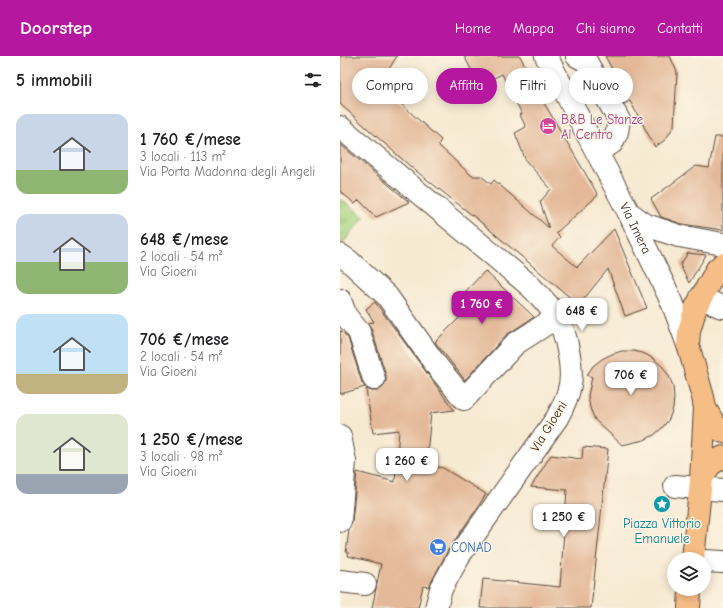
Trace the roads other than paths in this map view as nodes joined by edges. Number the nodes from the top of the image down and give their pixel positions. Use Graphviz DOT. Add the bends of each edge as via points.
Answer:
graph roads {
  1 [pos="577,56"];
  2 [pos="549,57"];
  3 [pos="340,127"];
  4 [pos="597,151"];
  5 [pos="628,213"];
  6 [pos="723,244"];
  7 [pos="340,255"];
  8 [pos="723,264"];
  9 [pos="701,297"];
  10 [pos="340,300"];
  11 [pos="723,307"];
  12 [pos="557,317"];
  13 [pos="688,345"];
  14 [pos="374,379"];
  15 [pos="705,408"];
  16 [pos="723,432"];
  17 [pos="340,436"];
  18 [pos="723,457"];
  19 [pos="701,484"];
  20 [pos="675,486"];
  21 [pos="341,489"];
  22 [pos="723,490"];
  23 [pos="340,521"];
  24 [pos="694,552"];
  25 [pos="711,561"];
  26 [pos="723,562"];
  27 [pos="340,581"];
  28 [pos="365,584"];
  29 [pos="689,596"];
  30 [pos="436,608"];
  31 [pos="688,608"];
  1 -- 4 [label="street" via="586,61 619,120 612,144"];
  2 -- 4 [label="street, Via Imera"];
  3 -- 12 [label="street, Via Gioeni" via="528,285"];
  4 -- 5 [label="street, Via Imera"];
  5 -- 6 [label="street" via="646,225 666,232"];
  5 -- 13 [label="street, Via Imera" via="672,302"];
  7 -- 12 [label="street" via="387,296 436,365 464,399 515,344"];
  8 -- 9 [label="main road" via="717,269"];
  9 -- 11 [label="street"];
  9 -- 13 [label="main road" via="692,318"];
  10 -- 14 [label="street" via="346,316 359,332"];
  12 -- 30 [label="street, Via Gioeni" via="566,336 572,367 566,401 557,418 459,556 441,589"];
  13 -- 15 [label="main road, Via Imera"];
  15 -- 16 [label="main road" via="715,425"];
  15 -- 19 [label="main road"];
  17 -- 21 [label="street" via="345,461"];
  18 -- 19 [label="main road" via="710,466"];
  19 -- 20 [label="street"];
  19 -- 22 [label="street"];
  19 -- 24 [label="main road"];
  21 -- 23 [label="street"];
  25 -- 26 [label="street"];
  27 -- 28 [label="street"];
  29 -- 31 [label="main road"];
}
